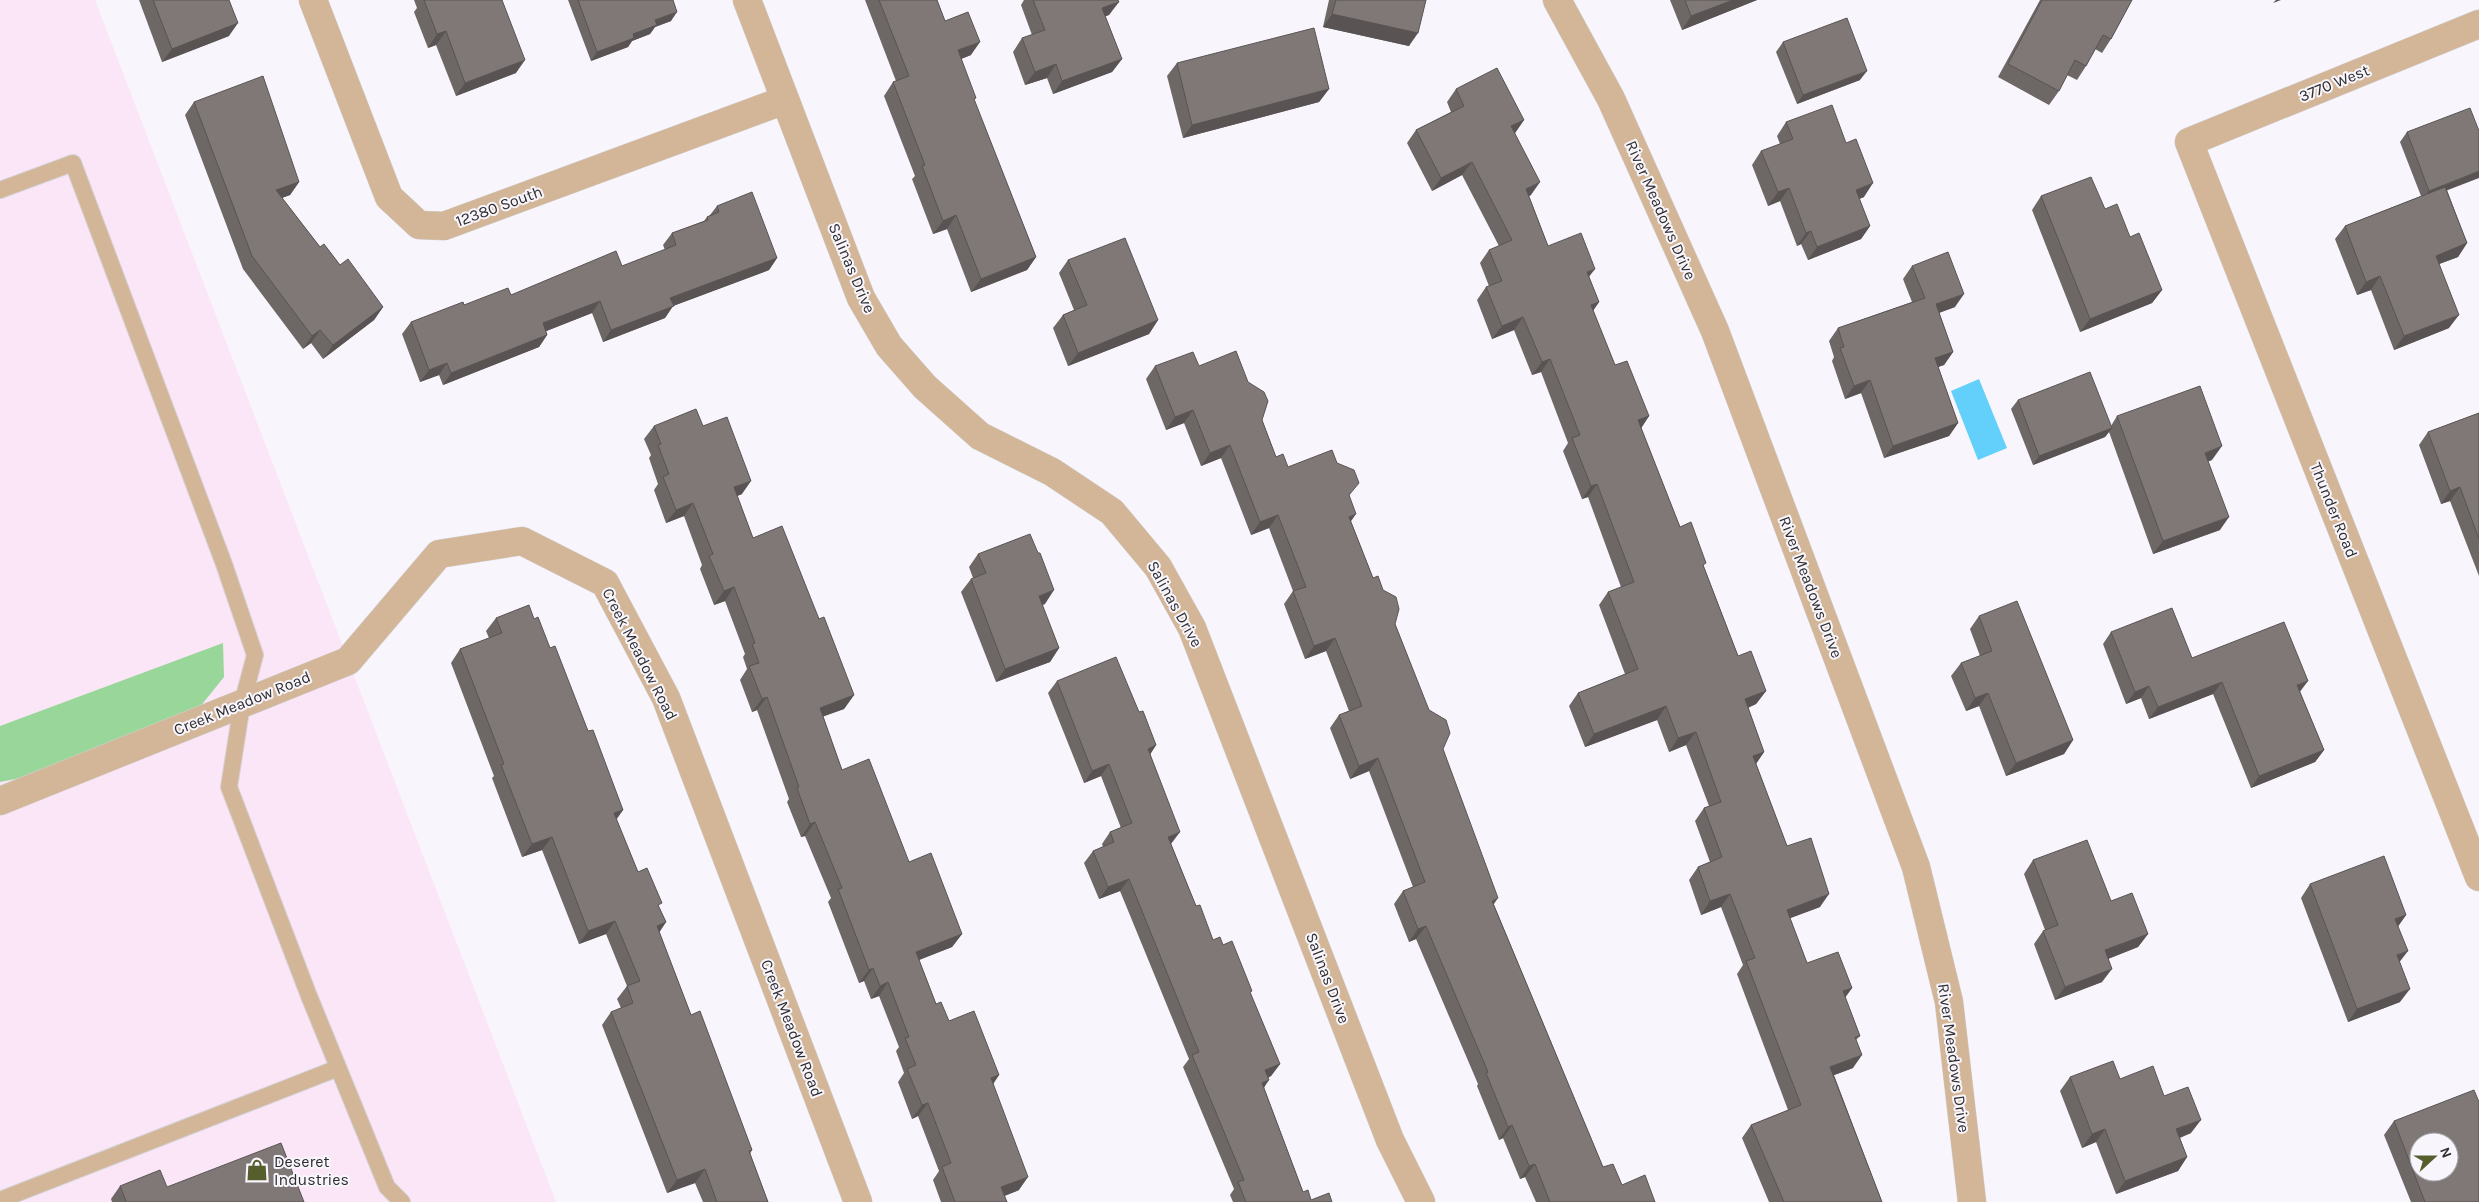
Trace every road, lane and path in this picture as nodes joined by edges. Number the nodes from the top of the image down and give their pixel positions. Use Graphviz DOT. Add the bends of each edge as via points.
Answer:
graph roads {
  1 [pos="313,0"];
  2 [pos="747,0"];
  3 [pos="1557,0"];
  4 [pos="2479,24"];
  5 [pos="785,100"];
  6 [pos="2189,142"];
  7 [pos="0,190"];
  8 [pos="242,704"];
  9 [pos="0,801"];
  10 [pos="2479,877"];
  11 [pos="338,1068"];
  12 [pos="0,1200"];
  13 [pos="402,1202"];
  14 [pos="858,1202"];
  15 [pos="1421,1202"];
  16 [pos="1972,1202"];
  1 -- 5 [label="street, 12380 South" via="389,197 419,225 444,226"];
  2 -- 5 [label="street, Salinas Drive"];
  3 -- 16 [label="street, River Meadows Drive" via="1611,99 1715,331 1916,867 1949,1002"];
  4 -- 6 [label="street, 3770 West"];
  5 -- 15 [label="street, Salinas Drive" via="861,298 889,346 924,387 980,436 1052,472 1112,512 1158,567 1192,628 1390,1140"];
  6 -- 10 [label="street, Thunder Road"];
  7 -- 8 [label="lane" via="73,163 221,555 255,655"];
  8 -- 9 [label="street, Creek Meadow Road"];
  8 -- 11 [label="lane" via="229,787"];
  8 -- 14 [label="street, Creek Meadow Road" via="348,661 439,554 522,541 605,583 666,698"];
  11 -- 12 [label="lane"];
  11 -- 13 [label="lane" via="387,1187"];
}
